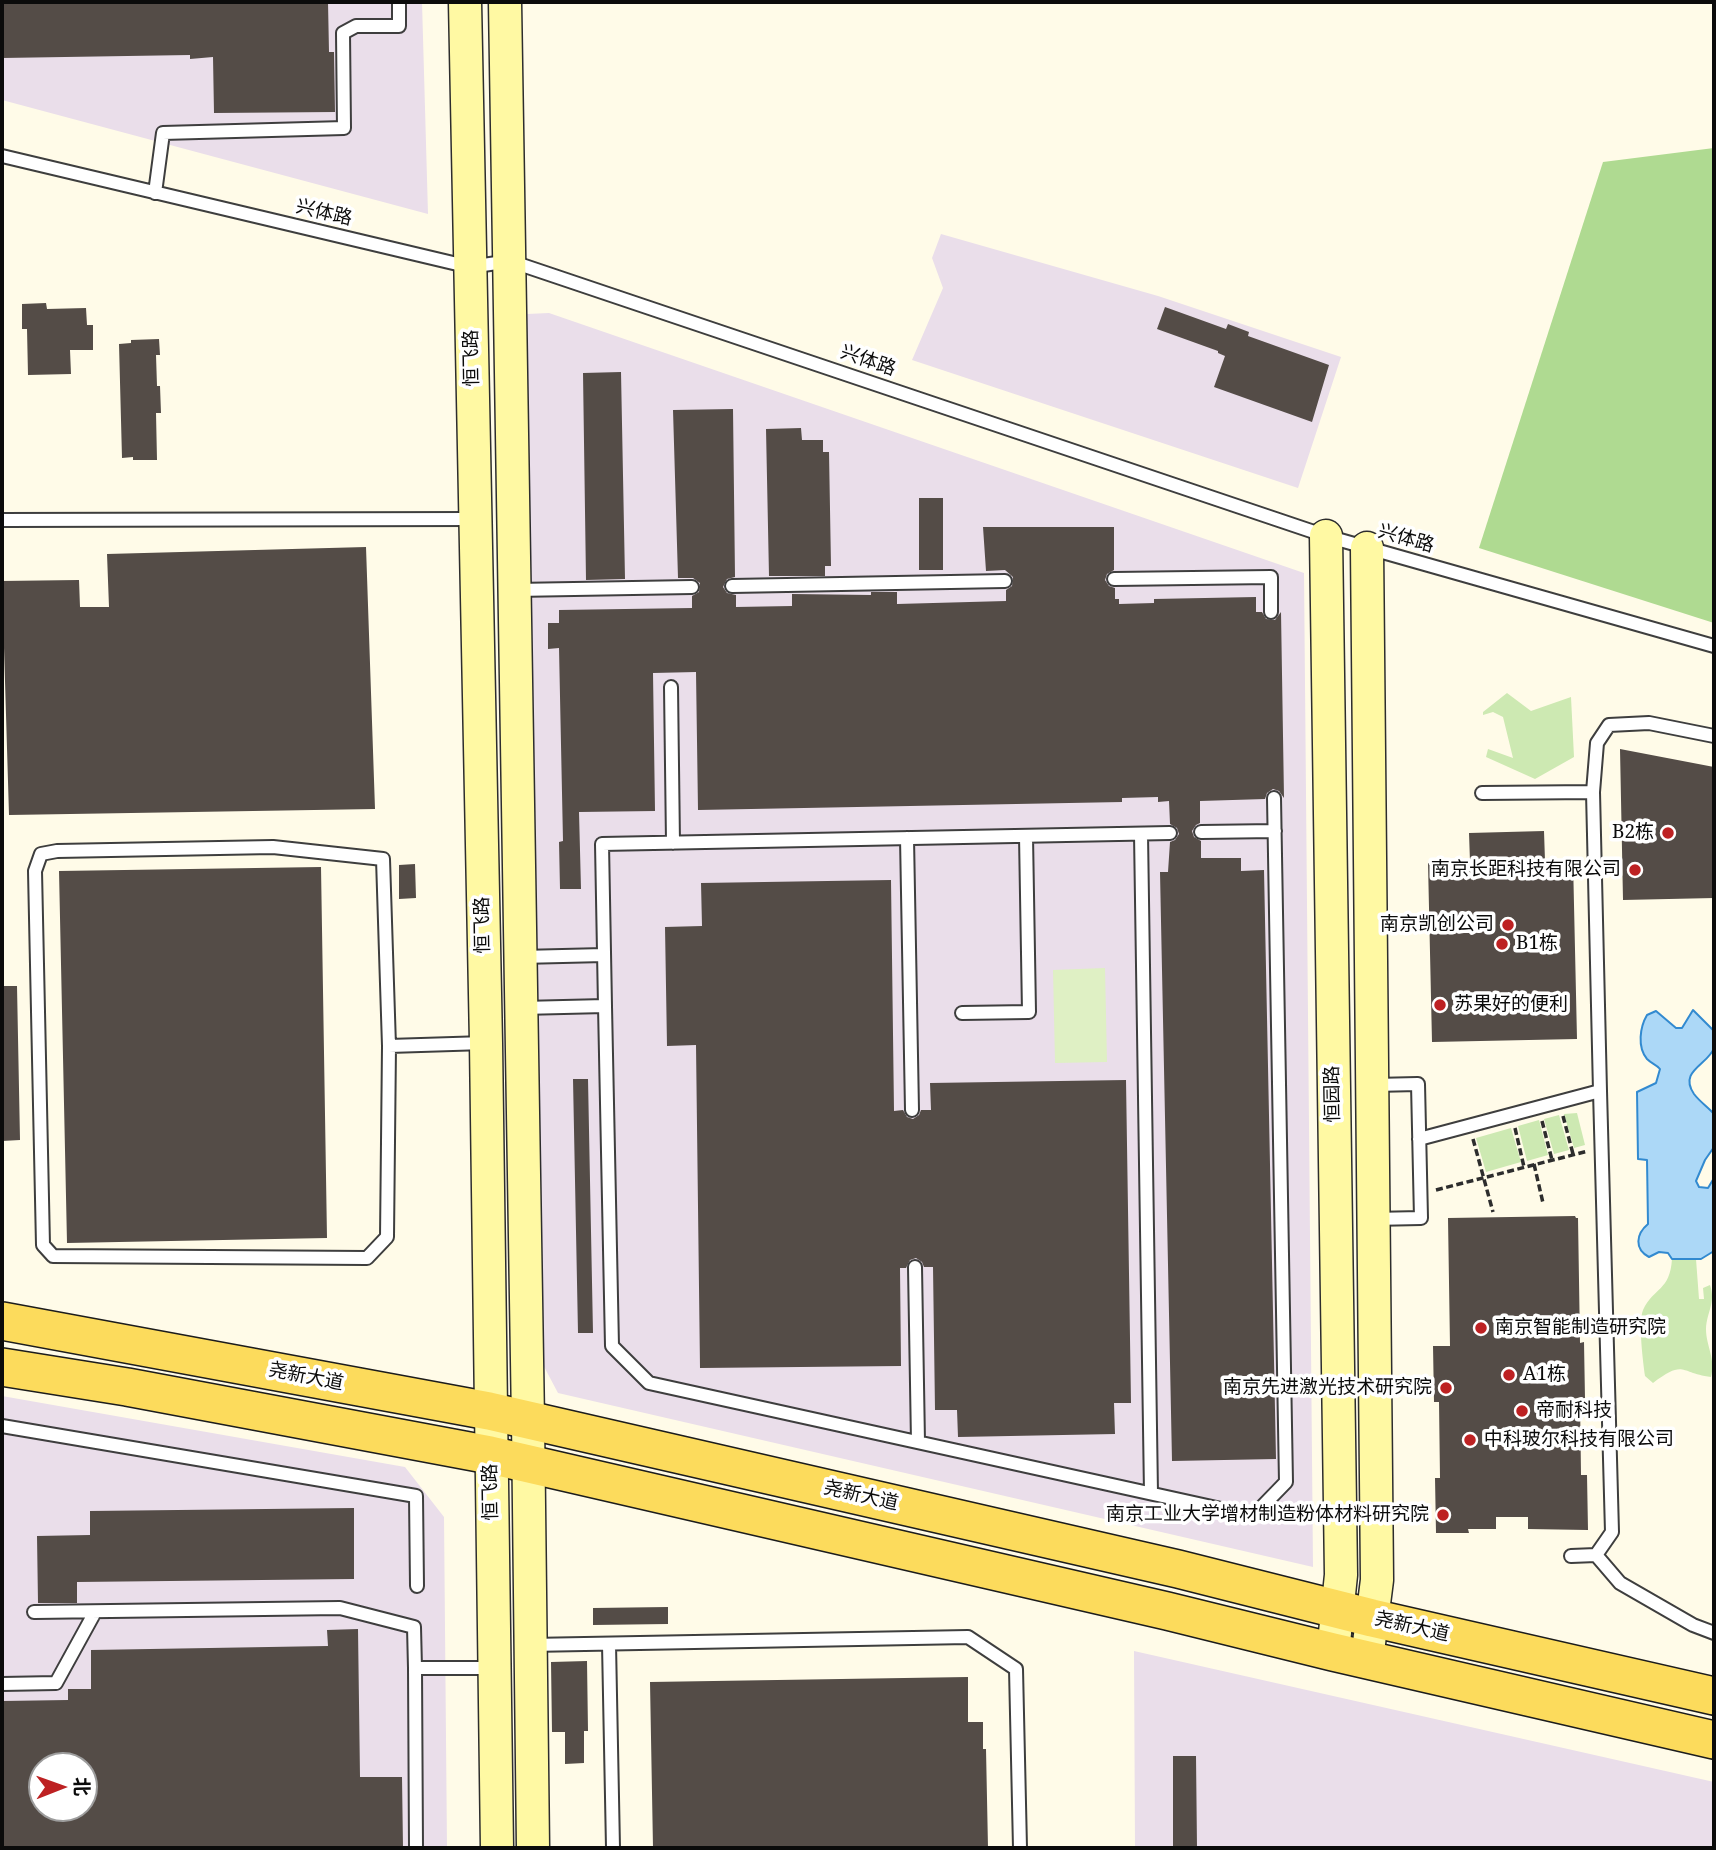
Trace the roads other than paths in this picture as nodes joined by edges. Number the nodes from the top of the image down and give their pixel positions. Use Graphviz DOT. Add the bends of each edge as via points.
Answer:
graph roads {
  1 [pos="399,2"];
  2 [pos="464,2"];
  3 [pos="505,2"];
  4 [pos="2,156"];
  5 [pos="155,193"];
  6 [pos="510,261"];
  7 [pos="470,267"];
  8 [pos="475,519"];
  9 [pos="2,520"];
  10 [pos="1326,536"];
  11 [pos="1367,548"];
  12 [pos="1114,579"];
  13 [pos="1006,581"];
  14 [pos="732,586"];
  15 [pos="692,587"];
  16 [pos="515,590"];
  17 [pos="1271,612"];
  18 [pos="1714,646"];
  19 [pos="671,687"];
  20 [pos="1714,736"];
  21 [pos="1593,792"];
  22 [pos="1482,793"];
  23 [pos="1274,798"];
  24 [pos="1275,831"];
  25 [pos="1201,832"];
  26 [pos="1170,833"];
  27 [pos="1141,834"];
  28 [pos="1026,836"];
  29 [pos="907,838"];
  30 [pos="673,843"];
  31 [pos="604,955"];
  32 [pos="521,957"];
  33 [pos="605,1006"];
  34 [pos="522,1008"];
  35 [pos="962,1013"];
  36 [pos="485,1043"];
  37 [pos="389,1046"];
  38 [pos="1370,1089"];
  39 [pos="1600,1091"];
  40 [pos="1333,1095"];
  41 [pos="912,1110"];
  42 [pos="1419,1139"];
  43 [pos="1372,1219"];
  44 [pos="915,1267"];
  45 [pos="2,1321"];
  46 [pos="2,1367"];
  47 [pos="489,1411"];
  48 [pos="528,1420"];
  49 [pos="2,1426"];
  50 [pos="918,1442"];
  51 [pos="490,1455"];
  52 [pos="528,1463"];
  53 [pos="1151,1493"];
  54 [pos="1596,1555"];
  55 [pos="1571,1556"];
  56 [pos="417,1586"];
  57 [pos="34,1612"];
  58 [pos="95,1612"];
  59 [pos="1355,1613"];
  60 [pos="1714,1633"];
  61 [pos="610,1644"];
  62 [pos="530,1645"];
  63 [pos="1350,1656"];
  64 [pos="415,1668"];
  65 [pos="494,1668"];
  66 [pos="2,1684"];
  67 [pos="1714,1696"];
  68 [pos="1714,1740"];
  69 [pos="416,1848"];
  70 [pos="497,1848"];
  71 [pos="533,1848"];
  72 [pos="613,1848"];
  73 [pos="1020,1848"];
  1 -- 5 [label="lane" via="399,26 356,26 343,33 344,128 163,133"];
  2 -- 7 [label="main road, 恒飞路"];
  3 -- 6 [label="main road, 恒飞路"];
  4 -- 5 [label="lane, 兴体路"];
  5 -- 7 [label="lane, 兴体路"];
  6 -- 7 [label="lane, 兴体路"];
  6 -- 10 [label="lane, 兴体路"];
  6 -- 16 [label="main road, 恒飞路"];
  7 -- 8 [label="main road, 恒飞路"];
  8 -- 9 [label="lane"];
  8 -- 36 [label="main road, 恒飞路"];
  10 -- 11 [label="lane, 兴体路"];
  10 -- 40 [label="main road, 恒园路"];
  11 -- 18 [label="lane, 兴体路"];
  11 -- 38 [label="main road, 恒园路"];
  12 -- 17 [label="lane" via="1270,577"];
  13 -- 14 [label="lane"];
  15 -- 16 [label="lane"];
  16 -- 32 [label="main road, 恒飞路"];
  19 -- 30 [label="lane"];
  20 -- 21 [label="lane" via="1649,723 1609,725 1597,743"];
  21 -- 22 [label="lane"];
  21 -- 39 [label="lane"];
  23 -- 24 [label="lane"];
  24 -- 25 [label="lane"];
  24 -- 53 [label="lane" via="1286,1482 1254,1516"];
  26 -- 27 [label="lane"];
  27 -- 28 [label="lane"];
  27 -- 53 [label="lane"];
  28 -- 29 [label="lane"];
  28 -- 35 [label="lane" via="1029,1012"];
  29 -- 30 [label="lane"];
  29 -- 41 [label="lane"];
  30 -- 31 [label="lane" via="602,844"];
  31 -- 32 [label="lane"];
  31 -- 33 [label="lane"];
  32 -- 34 [label="main road, 恒飞路"];
  33 -- 34 [label="lane"];
  33 -- 50 [label="lane" via="612,1346 649,1383"];
  34 -- 48 [label="main road, 恒飞路"];
  36 -- 37 [label="lane"];
  36 -- 47 [label="main road, 恒飞路"];
  37 -- 37 [label="lane" via="387,1237 367,1258 53,1256 43,1245 35,871 41,853 273,847 383,859"];
  38 -- 40 [label="main road"];
  38 -- 42 [label="lane" via="1418,1084"];
  38 -- 43 [label="main road, 恒园路"];
  39 -- 42 [label="lane"];
  39 -- 54 [label="lane" via="1612,1532"];
  40 -- 59 [label="main road, 恒园路" via="1341,1575"];
  42 -- 43 [label="lane" via="1421,1218"];
  43 -- 59 [label="main road, 恒园路" via="1377,1580"];
  44 -- 50 [label="lane"];
  45 -- 47 [label="main road, 尧新大道"];
  46 -- 51 [label="main road"];
  47 -- 48 [label="main road, 尧新大道"];
  47 -- 51 [label="main road, 恒飞路"];
  48 -- 52 [label="main road, 恒飞路"];
  48 -- 59 [label="main road, 尧新大道"];
  49 -- 56 [label="lane" via="416,1496"];
  50 -- 53 [label="lane"];
  51 -- 52 [label="main road"];
  51 -- 65 [label="main road, 恒飞路"];
  52 -- 62 [label="main road, 恒飞路"];
  52 -- 63 [label="main road"];
  54 -- 55 [label="lane"];
  54 -- 60 [label="lane" via="1620,1583"];
  57 -- 58 [label="lane"];
  58 -- 64 [label="lane" via="341,1608 414,1628"];
  58 -- 66 [label="lane" via="56,1683"];
  59 -- 63 [label="main road, 恒园路"];
  59 -- 67 [label="main road, 尧新大道"];
  61 -- 62 [label="lane"];
  61 -- 72 [label="lane"];
  61 -- 73 [label="lane" via="968,1637 1016,1669"];
  62 -- 71 [label="main road, 恒飞路"];
  63 -- 68 [label="main road"];
  64 -- 65 [label="lane"];
  64 -- 69 [label="lane"];
  65 -- 70 [label="main road, 恒飞路"];
}
